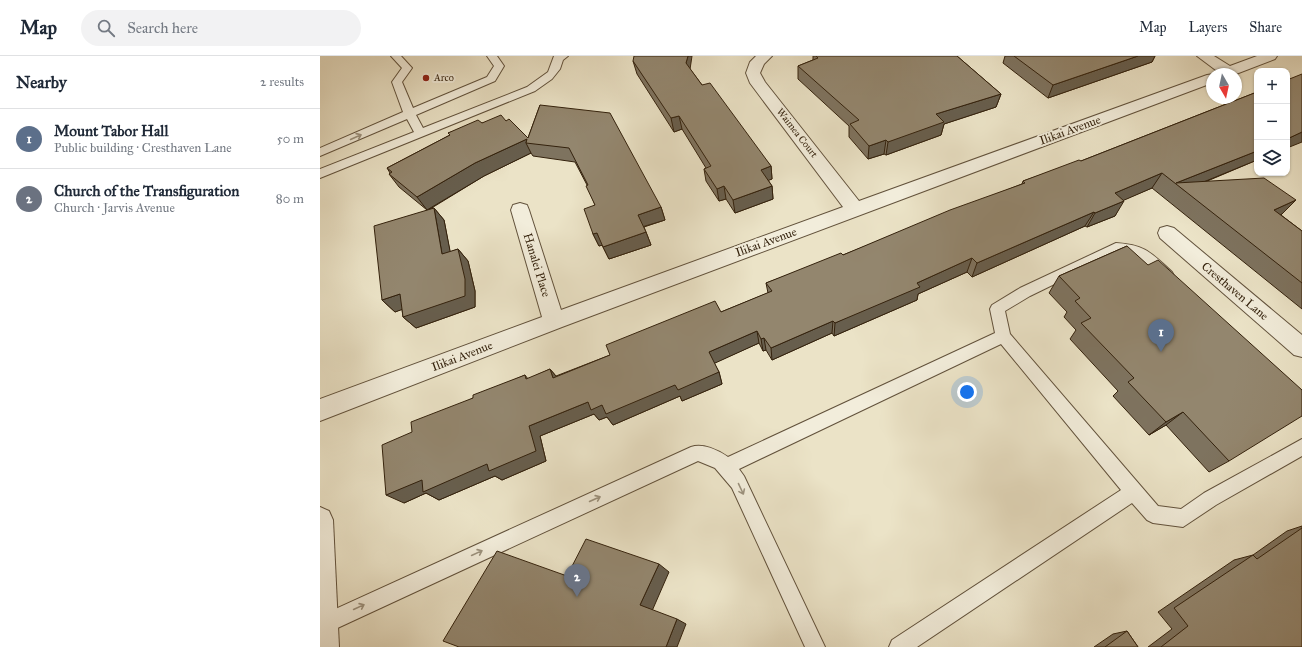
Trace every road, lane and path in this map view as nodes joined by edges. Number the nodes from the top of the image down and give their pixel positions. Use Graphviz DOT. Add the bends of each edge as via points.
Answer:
graph roads {
  1 [pos="396,56"];
  2 [pos="492,56"];
  3 [pos="765,56"];
  4 [pos="1204,56"];
  5 [pos="1270,56"];
  6 [pos="559,57"];
  7 [pos="1215,68"];
  8 [pos="1237,68"];
  9 [pos="1206,80"];
  10 [pos="409,113"];
  11 [pos="420,133"];
  12 [pos="320,152"];
  13 [pos="320,174"];
  14 [pos="855,209"];
  15 [pos="520,210"];
  16 [pos="1167,233"];
  17 [pos="1180,288"];
  18 [pos="554,320"];
  19 [pos="1003,336"];
  20 [pos="1302,348"];
  21 [pos="320,410"];
  22 [pos="1302,447"];
  23 [pos="727,466"];
  24 [pos="1134,492"];
  25 [pos="320,520"];
  26 [pos="324,635"];
  27 [pos="815,647"];
  28 [pos="899,647"];
  1 -- 10 [label="lane" via="407,68 398,82"];
  2 -- 10 [label="lane" via="499,66 491,79"];
  3 -- 14 [label="street, Waimea Court" via="757,62 753,73 758,83"];
  4 -- 7 [label="street"];
  5 -- 8 [label="street, Ilikai Avenue"];
  6 -- 11 [label="lane" via="556,70 548,79"];
  9 -- 14 [label="street, Ilikai Avenue"];
  10 -- 11 [label="lane"];
  12 -- 10 [label="lane, one-way"];
  11 -- 13 [label="lane"];
  14 -- 18 [label="street, Ilikai Avenue"];
  15 -- 18 [label="street, Hanalei Place"];
  16 -- 20 [label="street, Cresthaven Lane"];
  17 -- 19 [label="lane" via="1145,255 1134,249 1116,248 1025,292 997,310"];
  18 -- 21 [label="street, Ilikai Avenue"];
  19 -- 23 [label="lane"];
  19 -- 24 [label="lane"];
  22 -- 24 [label="lane" via="1210,499 1183,518 1153,514"];
  26 -- 23 [label="lane, one-way" via="697,453 714,457"];
  23 -- 27 [label="lane, one-way" via="738,482"];
  24 -- 28 [label="lane"];
  25 -- 26 [label="street"];
}
